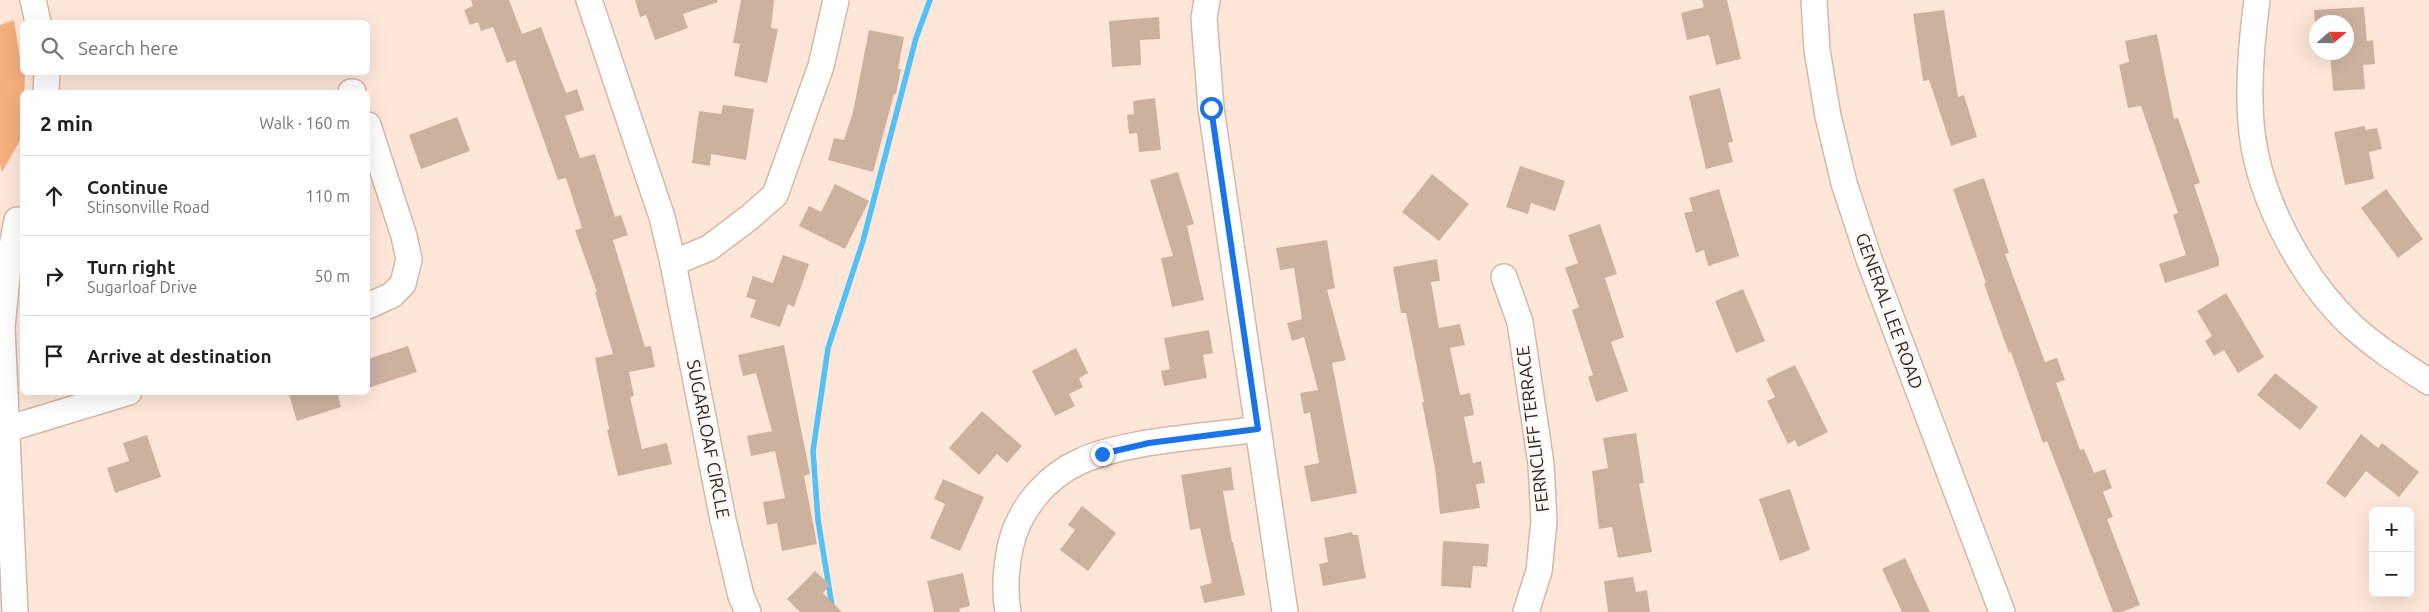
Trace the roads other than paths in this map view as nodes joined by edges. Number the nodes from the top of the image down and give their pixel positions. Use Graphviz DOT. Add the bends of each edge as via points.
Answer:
graph roads {
  1 [pos="33,0"];
  2 [pos="589,0"];
  3 [pos="836,0"];
  4 [pos="1207,0"];
  5 [pos="1814,0"];
  6 [pos="2257,0"];
  7 [pos="38,20"];
  8 [pos="46,75"];
  9 [pos="46,90"];
  10 [pos="370,130"];
  11 [pos="13,219"];
  12 [pos="673,264"];
  13 [pos="1504,277"];
  14 [pos="370,305"];
  15 [pos="2429,382"];
  16 [pos="119,395"];
  17 [pos="6,429"];
  18 [pos="1258,429"];
  19 [pos="16,612"];
  20 [pos="748,612"];
  21 [pos="1008,612"];
  22 [pos="1285,612"];
  23 [pos="1526,612"];
  24 [pos="2002,612"];
  1 -- 7 [label="street"];
  2 -- 12 [label="street, SUGARLOAF CIRCLE" via="662,217"];
  3 -- 12 [label="street" via="821,66 774,195 709,248"];
  4 -- 18 [label="street" via="1204,18 1211,108"];
  5 -- 24 [label="street, GENERAL LEE ROAD" via="1818,59 1844,183 1869,259"];
  6 -- 15 [label="street" via="2251,42 2252,134 2263,180 2276,215 2296,254 2328,301 2386,353"];
  8 -- 9 [label="street"];
  10 -- 14 [label="street" via="409,259 403,284 392,295"];
  11 -- 17 [label="street" via="2,327"];
  12 -- 20 [label="street, SUGARLOAF CIRCLE" via="723,520 741,596"];
  13 -- 23 [label="street, FERNCLIFF TERRACE" via="1520,322 1540,464 1544,521 1539,571"];
  16 -- 17 [label="street"];
  17 -- 19 [label="street"];
  18 -- 21 [label="street" via="1149,443 1078,462 1060,474 1031,499 1012,539 1006,571"];
  18 -- 22 [label="street"];
}
